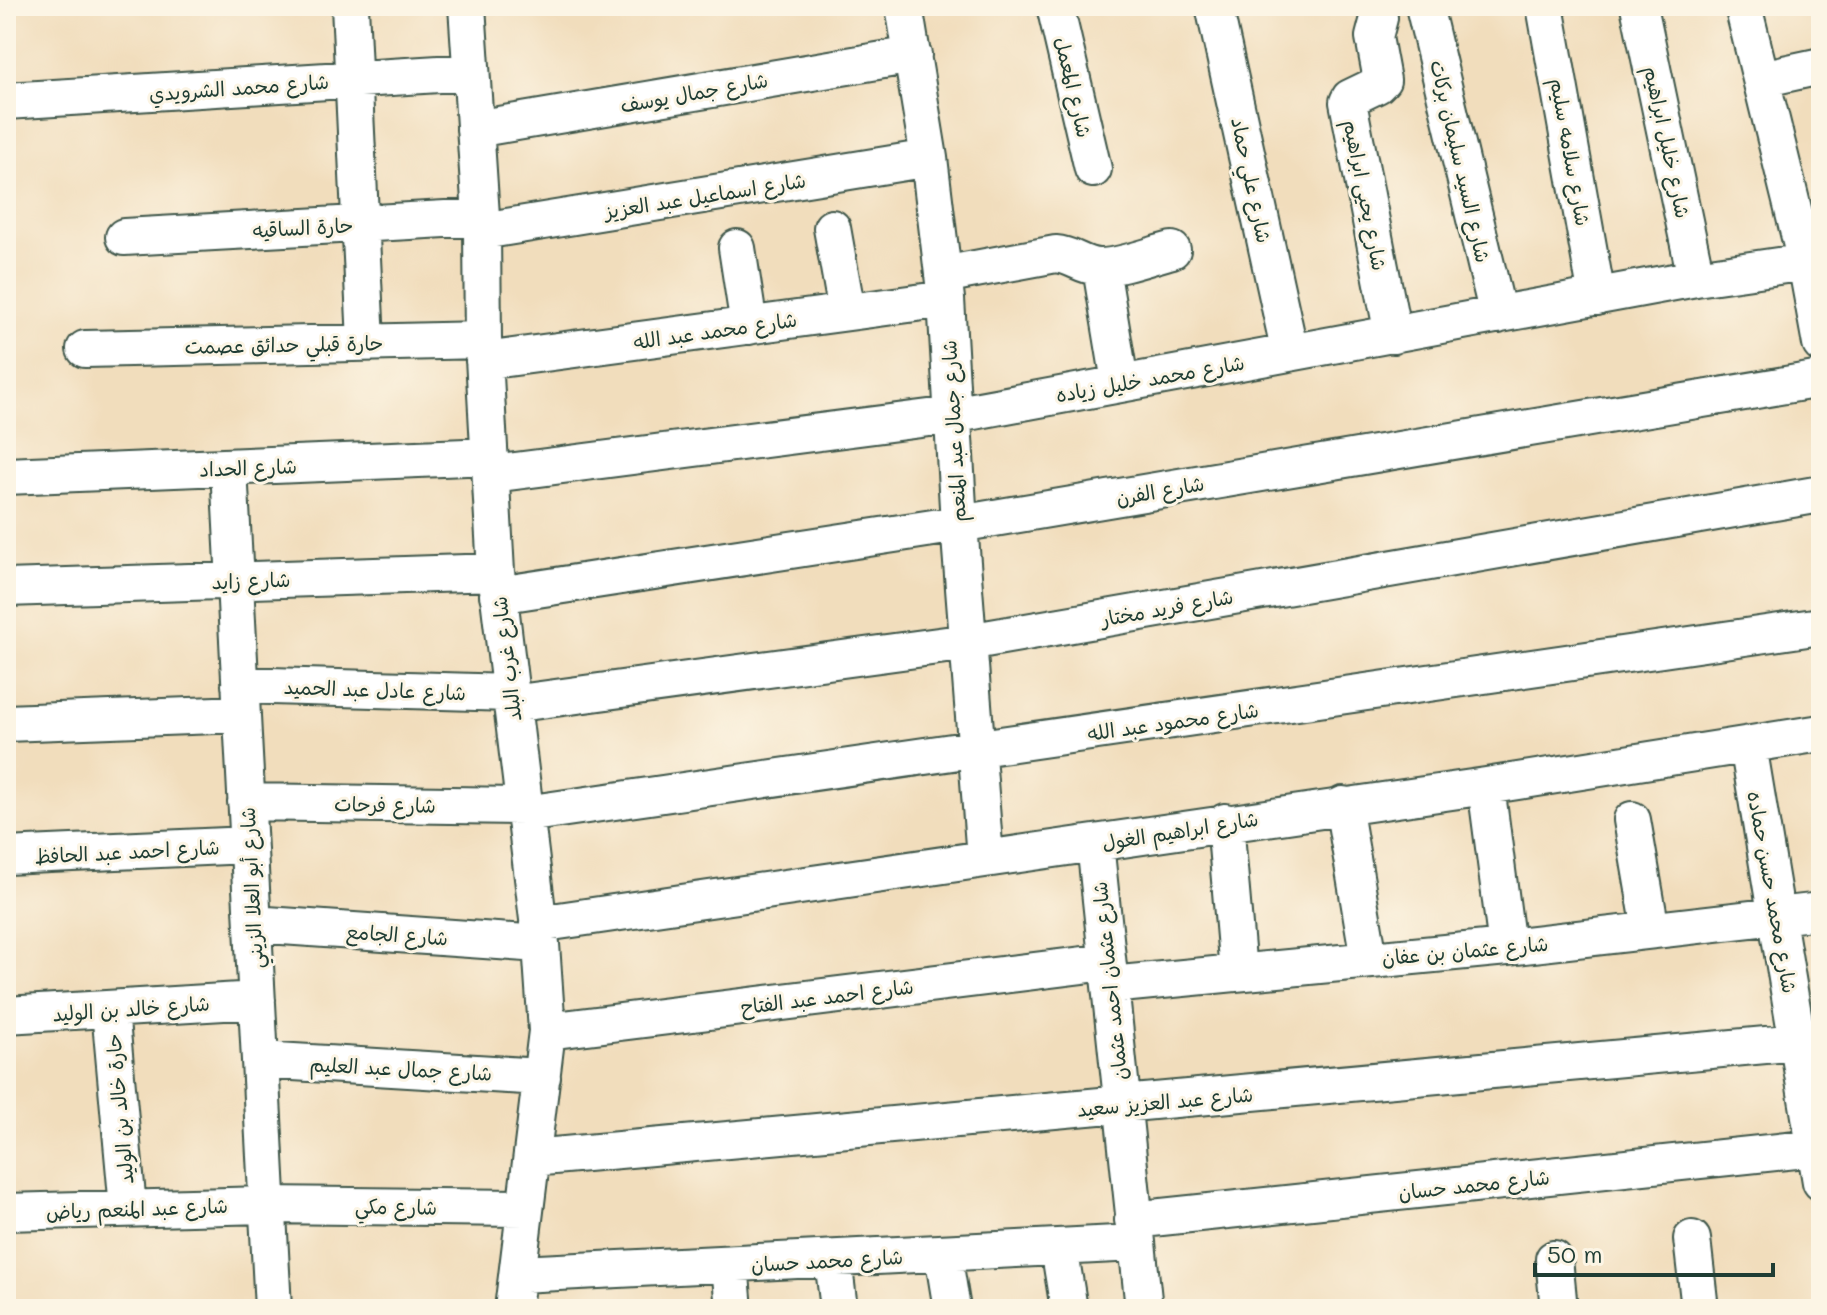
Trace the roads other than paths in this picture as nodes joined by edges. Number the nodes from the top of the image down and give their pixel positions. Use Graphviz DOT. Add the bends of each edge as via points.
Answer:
graph roads {
  1 [pos="350,6"];
  2 [pos="467,6"];
  3 [pos="904,6"];
  4 [pos="1055,6"];
  5 [pos="1214,6"];
  6 [pos="1416,6"];
  7 [pos="1424,6"];
  8 [pos="1545,6"];
  9 [pos="1639,6"];
  10 [pos="1743,6"];
  11 [pos="1378,12"];
  12 [pos="913,55"];
  13 [pos="1821,66"];
  14 [pos="471,72"];
  15 [pos="354,79"];
  16 [pos="1761,79"];
  17 [pos="6,101"];
  18 [pos="475,129"];
  19 [pos="929,158"];
  20 [pos="1093,169"];
  21 [pos="1808,216"];
  22 [pos="361,224"];
  23 [pos="482,224"];
  24 [pos="832,228"];
  25 [pos="124,237"];
  26 [pos="737,248"];
  27 [pos="1172,250"];
  28 [pos="1806,262"];
  29 [pos="1101,268"];
  30 [pos="1696,278"];
  31 [pos="944,287"];
  32 [pos="1597,297"];
  33 [pos="847,312"];
  34 [pos="1498,315"];
  35 [pos="749,326"];
  36 [pos="1393,335"];
  37 [pos="366,342"];
  38 [pos="1821,344"];
  39 [pos="85,349"];
  40 [pos="483,350"];
  41 [pos="1290,353"];
  42 [pos="1821,379"];
  43 [pos="1120,382"];
  44 [pos="952,415"];
  45 [pos="491,465"];
  46 [pos="229,468"];
  47 [pos="6,476"];
  48 [pos="1821,494"];
  49 [pos="959,524"];
  50 [pos="235,581"];
  51 [pos="497,584"];
  52 [pos="6,588"];
  53 [pos="1821,626"];
  54 [pos="968,642"];
  55 [pos="510,698"];
  56 [pos="241,700"];
  57 [pos="6,723"];
  58 [pos="1821,733"];
  59 [pos="1748,745"];
  60 [pos="977,750"];
  61 [pos="1486,786"];
  62 [pos="246,802"];
  63 [pos="1343,805"];
  64 [pos="525,810"];
  65 [pos="1632,820"];
  66 [pos="1225,822"];
  67 [pos="1095,843"];
  68 [pos="248,845"];
  69 [pos="6,856"];
  70 [pos="985,858"];
  71 [pos="1821,911"];
  72 [pos="1777,916"];
  73 [pos="253,924"];
  74 [pos="1651,930"];
  75 [pos="539,934"];
  76 [pos="1507,947"];
  77 [pos="1369,959"];
  78 [pos="1238,972"];
  79 [pos="1108,974"];
  80 [pos="257,1000"];
  81 [pos="110,1010"];
  82 [pos="6,1015"];
  83 [pos="547,1031"];
  84 [pos="1798,1042"];
  85 [pos="260,1060"];
  86 [pos="542,1077"];
  87 [pos="1122,1105"];
  88 [pos="532,1158"];
  89 [pos="1818,1165"];
  90 [pos="267,1205"];
  91 [pos="128,1208"];
  92 [pos="525,1208"];
  93 [pos="6,1212"];
  94 [pos="1135,1232"];
  95 [pos="1692,1239"];
  96 [pos="1059,1247"];
  97 [pos="943,1254"];
  98 [pos="833,1259"];
  99 [pos="1554,1259"];
  100 [pos="730,1265"];
  101 [pos="519,1274"];
  102 [pos="1693,1308"];
  103 [pos="273,1309"];
  104 [pos="513,1309"];
  105 [pos="734,1309"];
  106 [pos="839,1309"];
  107 [pos="952,1309"];
  108 [pos="1069,1309"];
  109 [pos="1144,1309"];
  110 [pos="1559,1309"];
  1 -- 15 [label="street"];
  2 -- 14 [label="street, شارع غرب البلد"];
  3 -- 12 [label="street, شارع جمال عبد المنعم"];
  4 -- 20 [label="street, شارع المعمل"];
  5 -- 41 [label="street, شارع علي حماد"];
  6 -- 11 [label="street"];
  7 -- 34 [label="street, شارع السيد سليمان بركات"];
  8 -- 32 [label="street, شارع سلامه سليم"];
  9 -- 30 [label="street, شارع خليل ابراهيم"];
  10 -- 16 [label="street"];
  11 -- 36 [label="street, شارع يحيى ابراهيم" via="1374,37 1382,74 1377,85 1348,102"];
  12 -- 18 [label="street, شارع جمال يوسف"];
  12 -- 19 [label="street, شارع جمال عبد المنعم"];
  13 -- 16 [label="street"];
  14 -- 15 [label="street, شارع محمد الشرويدي"];
  14 -- 18 [label="street, شارع غرب البلد"];
  15 -- 17 [label="street, شارع محمد الشرويدي"];
  15 -- 22 [label="street"];
  16 -- 21 [label="street"];
  18 -- 23 [label="street, شارع غرب البلد"];
  19 -- 23 [label="street, شارع اسماعيل عبد العزيز"];
  19 -- 31 [label="street, شارع جمال عبد المنعم"];
  21 -- 28 [label="street"];
  22 -- 23 [label="street, حارة الساقيه"];
  22 -- 25 [label="street, حارة الساقيه"];
  22 -- 37 [label="street"];
  23 -- 40 [label="street, شارع غرب البلد"];
  24 -- 33 [label="street"];
  26 -- 35 [label="street"];
  27 -- 29 [label="street"];
  28 -- 30 [label="street, شارع محمد خليل زياده"];
  28 -- 38 [label="street"];
  29 -- 31 [label="street, شارع محمد عبد الله" via="1056,254"];
  29 -- 43 [label="street"];
  30 -- 32 [label="street, شارع محمد خليل زياده"];
  31 -- 33 [label="street, شارع محمد عبد الله"];
  31 -- 44 [label="street, شارع جمال عبد المنعم"];
  32 -- 34 [label="street, شارع محمد خليل زياده"];
  33 -- 35 [label="street, شارع محمد عبد الله"];
  34 -- 36 [label="street, شارع محمد خليل زياده"];
  35 -- 40 [label="street, شارع محمد عبد الله"];
  36 -- 41 [label="street, شارع محمد خليل زياده"];
  37 -- 39 [label="street, حارة قبلي حدائق عصمت"];
  37 -- 40 [label="street, حارة قبلي حدائق عصمت"];
  40 -- 45 [label="street, شارع غرب البلد"];
  41 -- 43 [label="street, شارع محمد خليل زياده"];
  42 -- 49 [label="street, شارع الفرن"];
  43 -- 44 [label="street, شارع محمد خليل زياده"];
  44 -- 45 [label="street, شارع محمد خليل زياده"];
  44 -- 49 [label="street, شارع جمال عبد المنعم"];
  45 -- 46 [label="street, شارع الحداد"];
  45 -- 51 [label="street, شارع غرب البلد"];
  46 -- 47 [label="street, شارع الحداد"];
  46 -- 50 [label="street, شارع أبو العلا الزيني"];
  48 -- 54 [label="street, شارع فريد مختار"];
  49 -- 51 [label="street, شارع الفرن"];
  49 -- 54 [label="street, شارع جمال عبد المنعم"];
  50 -- 51 [label="street, شارع زايد"];
  50 -- 52 [label="street, شارع زايد"];
  50 -- 56 [label="street, شارع أبو العلا الزيني"];
  51 -- 55 [label="street, شارع غرب البلد"];
  53 -- 60 [label="street, شارع محمود عبد الله"];
  54 -- 55 [label="street, شارع فريد مختار"];
  54 -- 60 [label="street, شارع جمال عبد المنعم"];
  55 -- 56 [label="street, شارع عادل عبد الحميد"];
  55 -- 64 [label="street, شارع غرب البلد"];
  56 -- 57 [label="street, شارع عادل عبد الحميد"];
  56 -- 62 [label="street, شارع أبو العلا الزيني"];
  58 -- 59 [label="street, شارع ابراهيم الغول"];
  59 -- 61 [label="street, شارع ابراهيم الغول"];
  59 -- 72 [label="street, شارع محمد حسن حماده"];
  60 -- 64 [label="street, شارع محمود عبد الله"];
  60 -- 70 [label="street, شارع جمال عبد المنعم"];
  61 -- 63 [label="street, شارع ابراهيم الغول"];
  61 -- 76 [label="street"];
  62 -- 64 [label="street, شارع فرحات"];
  62 -- 68 [label="street, شارع أبو العلا الزيني"];
  63 -- 66 [label="street, شارع ابراهيم الغول"];
  63 -- 77 [label="street"];
  64 -- 75 [label="street, شارع غرب البلد"];
  65 -- 74 [label="street"];
  66 -- 67 [label="street, شارع ابراهيم الغول"];
  66 -- 78 [label="street"];
  67 -- 70 [label="street, شارع ابراهيم الغول"];
  67 -- 79 [label="street, شارع عثمان احمد عثمان"];
  68 -- 69 [label="street, شارع احمد عبد الحافظ"];
  68 -- 73 [label="street, شارع أبو العلا الزيني"];
  70 -- 75 [label="street, شارع ابراهيم الغول"];
  71 -- 72 [label="street, شارع عثمان بن عفان"];
  72 -- 74 [label="street, شارع عثمان بن عفان"];
  72 -- 84 [label="street, شارع محمد حسن حماده"];
  73 -- 75 [label="street, شارع الجامع"];
  73 -- 80 [label="street, شارع أبو العلا الزيني"];
  74 -- 76 [label="street, شارع عثمان بن عفان"];
  75 -- 83 [label="street, شارع غرب البلد"];
  76 -- 77 [label="street, شارع عثمان بن عفان"];
  77 -- 78 [label="street, شارع عثمان بن عفان"];
  78 -- 79 [label="street, شارع عثمان بن عفان"];
  79 -- 83 [label="street, شارع احمد عبد الفتاح"];
  79 -- 87 [label="street, شارع عثمان احمد عثمان"];
  80 -- 81 [label="street, شارع خالد بن الوليد"];
  80 -- 85 [label="street, شارع أبو العلا الزيني"];
  81 -- 82 [label="street, شارع خالد بن الوليد"];
  81 -- 91 [label="street, حارة خالد بن الوليد"];
  83 -- 86 [label="street, شارع غرب البلد"];
  84 -- 87 [label="street, شارع عبد العزيز سعيد"];
  84 -- 89 [label="street, شارع محمد حسن حماده"];
  85 -- 86 [label="street, شارع جمال عبد العليم"];
  85 -- 90 [label="street, شارع أبو العلا الزيني"];
  86 -- 88 [label="street, شارع غرب البلد"];
  87 -- 88 [label="street, شارع عبد العزيز سعيد"];
  87 -- 94 [label="street, شارع عثمان احمد عثمان"];
  88 -- 92 [label="street, شارع غرب البلد"];
  89 -- 94 [label="street, شارع محمد حسان"];
  90 -- 91 [label="street, شارع عبد المنعم رياض"];
  90 -- 92 [label="street, شارع مكي"];
  90 -- 103 [label="street, شارع أبو العلا الزيني"];
  91 -- 93 [label="street, شارع عبد المنعم رياض"];
  92 -- 101 [label="street, شارع غرب البلد"];
  94 -- 96 [label="street, شارع محمد حسان"];
  94 -- 109 [label="street, شارع عثمان احمد عثمان"];
  95 -- 102 [label="street"];
  96 -- 97 [label="street, شارع محمد حسان"];
  96 -- 108 [label="street"];
  97 -- 98 [label="street, شارع محمد حسان"];
  97 -- 107 [label="street"];
  98 -- 100 [label="street, شارع محمد حسان"];
  98 -- 106 [label="street"];
  99 -- 110 [label="street"];
  100 -- 101 [label="street, شارع محمد حسان"];
  100 -- 105 [label="street"];
  101 -- 104 [label="street, شارع غرب البلد"];
}
